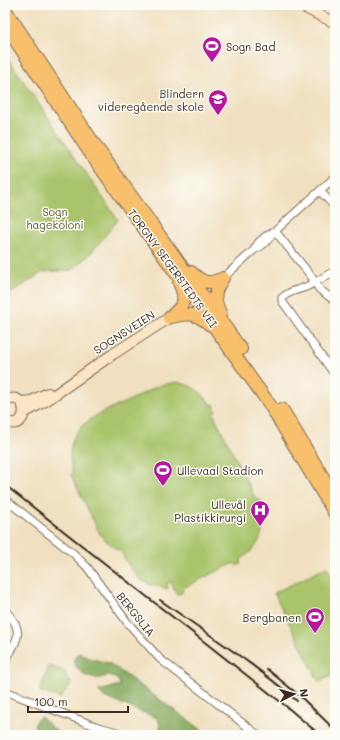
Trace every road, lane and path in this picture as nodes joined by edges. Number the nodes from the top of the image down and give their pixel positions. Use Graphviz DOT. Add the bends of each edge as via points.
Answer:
graph roads {
  1 [pos="7,5"];
  2 [pos="299,5"];
  3 [pos="5,10"];
  4 [pos="335,23"];
  5 [pos="11,26"];
  6 [pos="335,177"];
  7 [pos="320,191"];
  8 [pos="335,207"];
  9 [pos="274,232"];
  10 [pos="174,262"];
  11 [pos="335,271"];
  12 [pos="223,278"];
  13 [pos="315,282"];
  14 [pos="335,300"];
  15 [pos="169,318"];
  16 [pos="224,331"];
  17 [pos="93,367"];
  18 [pos="335,375"];
  19 [pos="6,399"];
  20 [pos="21,402"];
  21 [pos="24,413"];
  22 [pos="5,421"];
  23 [pos="335,497"];
  24 [pos="5,499"];
  25 [pos="335,514"];
  26 [pos="5,610"];
  27 [pos="5,662"];
  28 [pos="5,691"];
  29 [pos="128,735"];
  30 [pos="258,735"];
  1 -- 5 [label="highway"];
  2 -- 4 [label="main road"];
  3 -- 5 [label="highway, TORGNY SEGERSTEDTS VEI"];
  5 -- 10 [label="highway, TORGNY SEGERSTEDTS VEI"];
  6 -- 7 [label="street"];
  7 -- 8 [label="street"];
  7 -- 9 [label="street"];
  9 -- 12 [label="street" via="269,240"];
  9 -- 13 [label="street"];
  10 -- 12 [label="highway" via="202,281 212,282"];
  10 -- 15 [label="highway" via="184,293 183,304"];
  10 -- 16 [label="highway, TORGNY SEGERSTEDTS VEI"];
  11 -- 13 [label="street"];
  12 -- 16 [label="highway" via="215,298"];
  13 -- 14 [label="street" via="319,289"];
  13 -- 18 [label="street" via="286,294 282,301"];
  15 -- 16 [label="highway" via="193,314"];
  15 -- 17 [label="main road, SOGNSVEIEN"];
  16 -- 23 [label="highway, TORGNY SEGERSTEDTS VEI" via="278,401"];
  16 -- 25 [label="highway, TORGNY SEGERSTEDTS VEI"];
  17 -- 20 [label="main road, SOGNSVEIEN" via="40,398"];
  17 -- 21 [label="main road, SOGNSVEIEN"];
  19 -- 20 [label="main road"];
  20 -- 21 [label="main road"];
  21 -- 22 [label="main road, SOGNSVEIEN" via="17,422"];
  24 -- 30 [label="street, BERGSLIA" via="87,567 127,622 160,659"];
  26 -- 27 [label="street" via="18,631 16,641"];
  28 -- 29 [label="street" via="95,726"];
}
